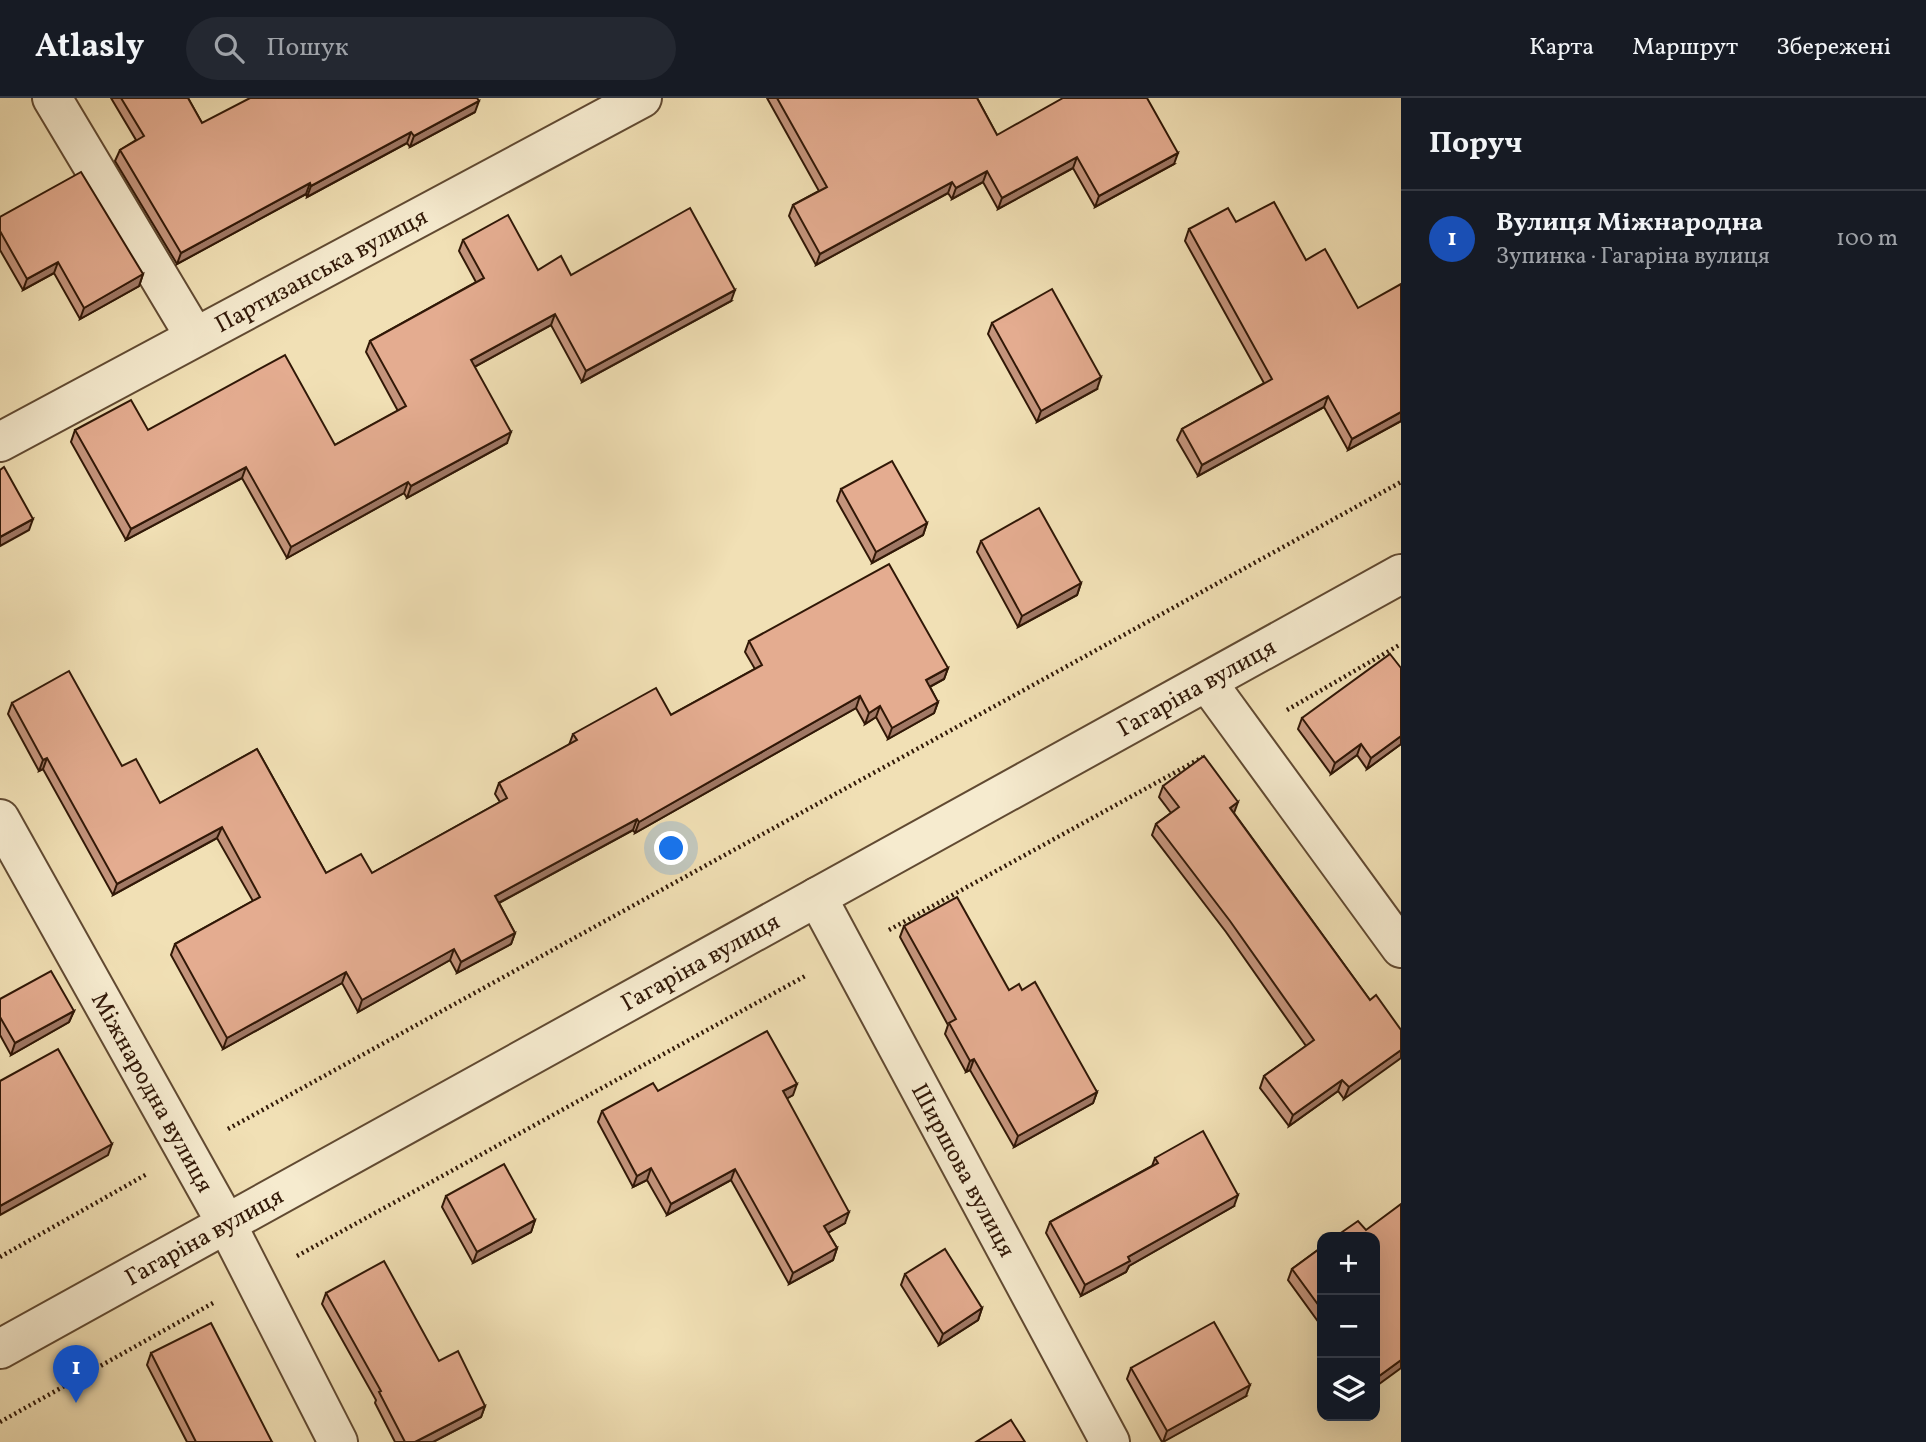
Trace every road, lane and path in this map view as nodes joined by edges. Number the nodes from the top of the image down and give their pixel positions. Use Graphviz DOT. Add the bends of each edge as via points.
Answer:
graph roads {
  1 [pos="52,98"];
  2 [pos="642,98"];
  3 [pos="195,338"];
  4 [pos="0,442"];
  5 [pos="1401,482"];
  6 [pos="1401,575"];
  7 [pos="1401,644"];
  8 [pos="1207,681"];
  9 [pos="1245,734"];
  10 [pos="0,819"];
  11 [pos="817,897"];
  12 [pos="1401,947"];
  13 [pos="848,953"];
  14 [pos="186,1153"];
  15 [pos="226,1223"];
  16 [pos="0,1256"];
  17 [pos="254,1280"];
  18 [pos="0,1349"];
  19 [pos="0,1422"];
  20 [pos="338,1442"];
  21 [pos="1110,1442"];
  1 -- 3 [label="street"];
  2 -- 3 [label="street, Партизанська вулиця"];
  3 -- 4 [label="street, Партизанська вулиця"];
  5 -- 14 [label="path"];
  6 -- 8 [label="street, Гагаріна вулиця"];
  7 -- 9 [label="path"];
  8 -- 9 [label="street"];
  8 -- 11 [label="street, Гагаріна вулиця"];
  9 -- 12 [label="street"];
  9 -- 13 [label="path"];
  10 -- 14 [label="street, Міжнародна вулиця"];
  11 -- 13 [label="street, Ширшова вулиця"];
  11 -- 15 [label="street, Гагаріна вулиця"];
  13 -- 17 [label="path"];
  13 -- 21 [label="street, Ширшова вулиця"];
  14 -- 15 [label="street, Міжнародна вулиця"];
  14 -- 16 [label="path"];
  15 -- 17 [label="street, Міжнародна вулиця"];
  15 -- 18 [label="street, Гагаріна вулиця"];
  17 -- 19 [label="path"];
  17 -- 20 [label="street, Міжнародна вулиця"];
}
